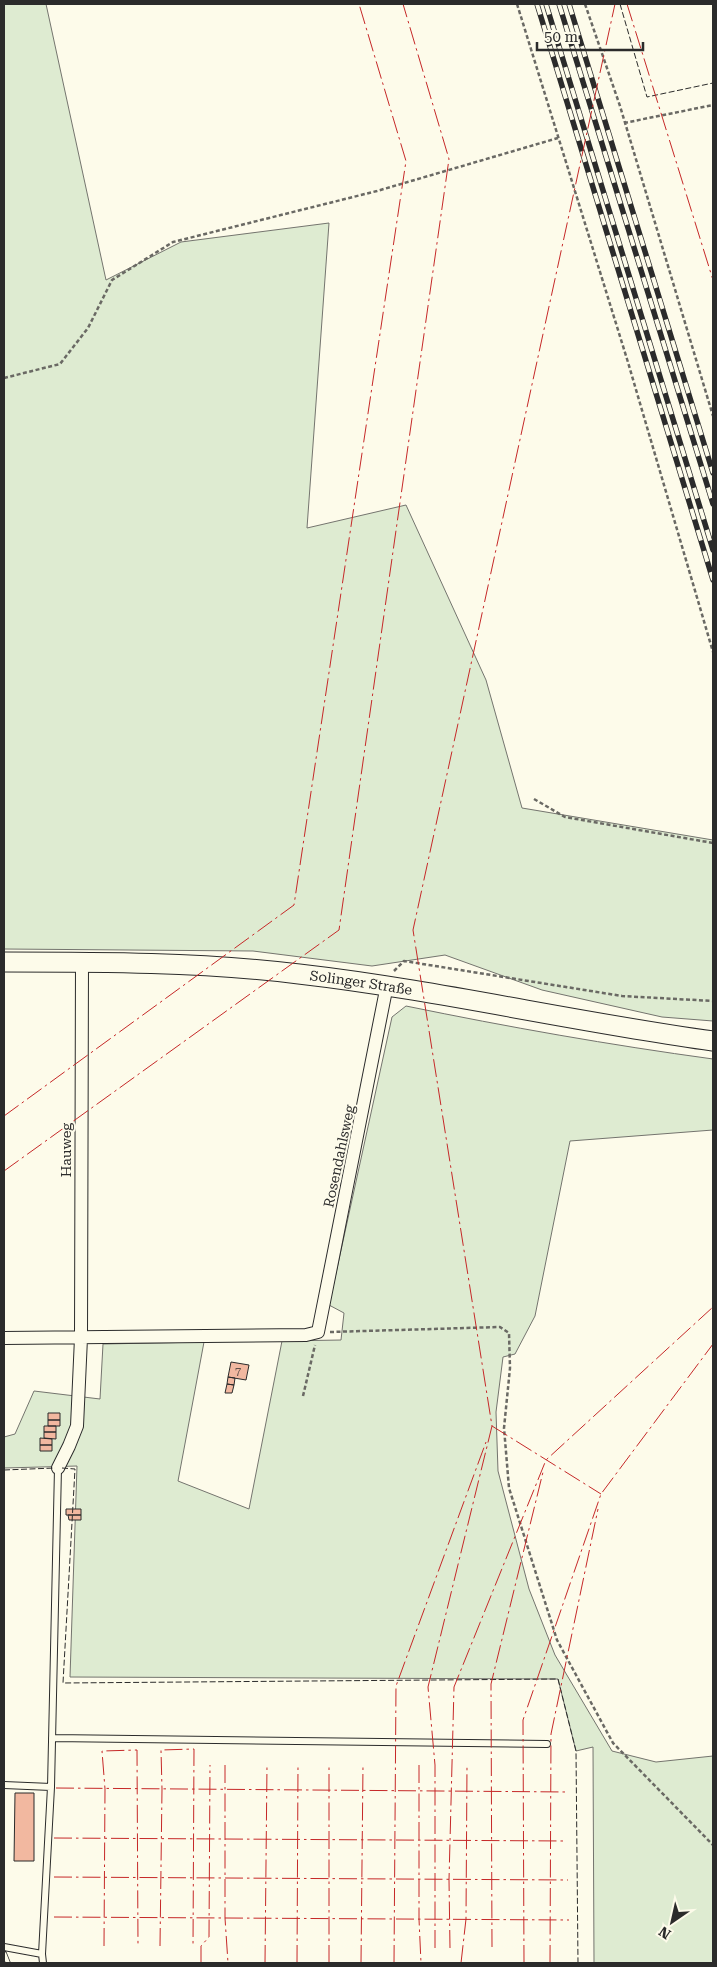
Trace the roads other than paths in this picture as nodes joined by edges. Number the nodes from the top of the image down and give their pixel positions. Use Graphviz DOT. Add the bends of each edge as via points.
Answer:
graph roads {
  1 [pos="4,962"];
  2 [pos="82,962"];
  3 [pos="387,985"];
  4 [pos="713,1041"];
  5 [pos="4,1338"];
  6 [pos="81,1338"];
  7 [pos="58,1468"];
  8 [pos="52,1738"];
  9 [pos="547,1744"];
  10 [pos="4,1785"];
  11 [pos="51,1787"];
  12 [pos="4,1948"];
  13 [pos="42,1954"];
  14 [pos="43,1963"];
  1 -- 2 [label="main road, Solinger Straße"];
  2 -- 3 [label="main road, Solinger Straße" via="204,965"];
  2 -- 6 [label="street, Hauweg"];
  3 -- 4 [label="main road, Solinger Straße"];
  3 -- 6 [label="street, Rosendahlsweg" via="318,1332 306,1335"];
  5 -- 6 [label="street"];
  6 -- 7 [label="street, Hauweg" via="77,1426"];
  7 -- 8 [label="lane"];
  8 -- 9 [label="lane"];
  8 -- 11 [label="lane"];
  10 -- 11 [label="lane"];
  11 -- 13 [label="lane"];
  12 -- 13 [label="lane"];
  13 -- 14 [label="lane"];
}
